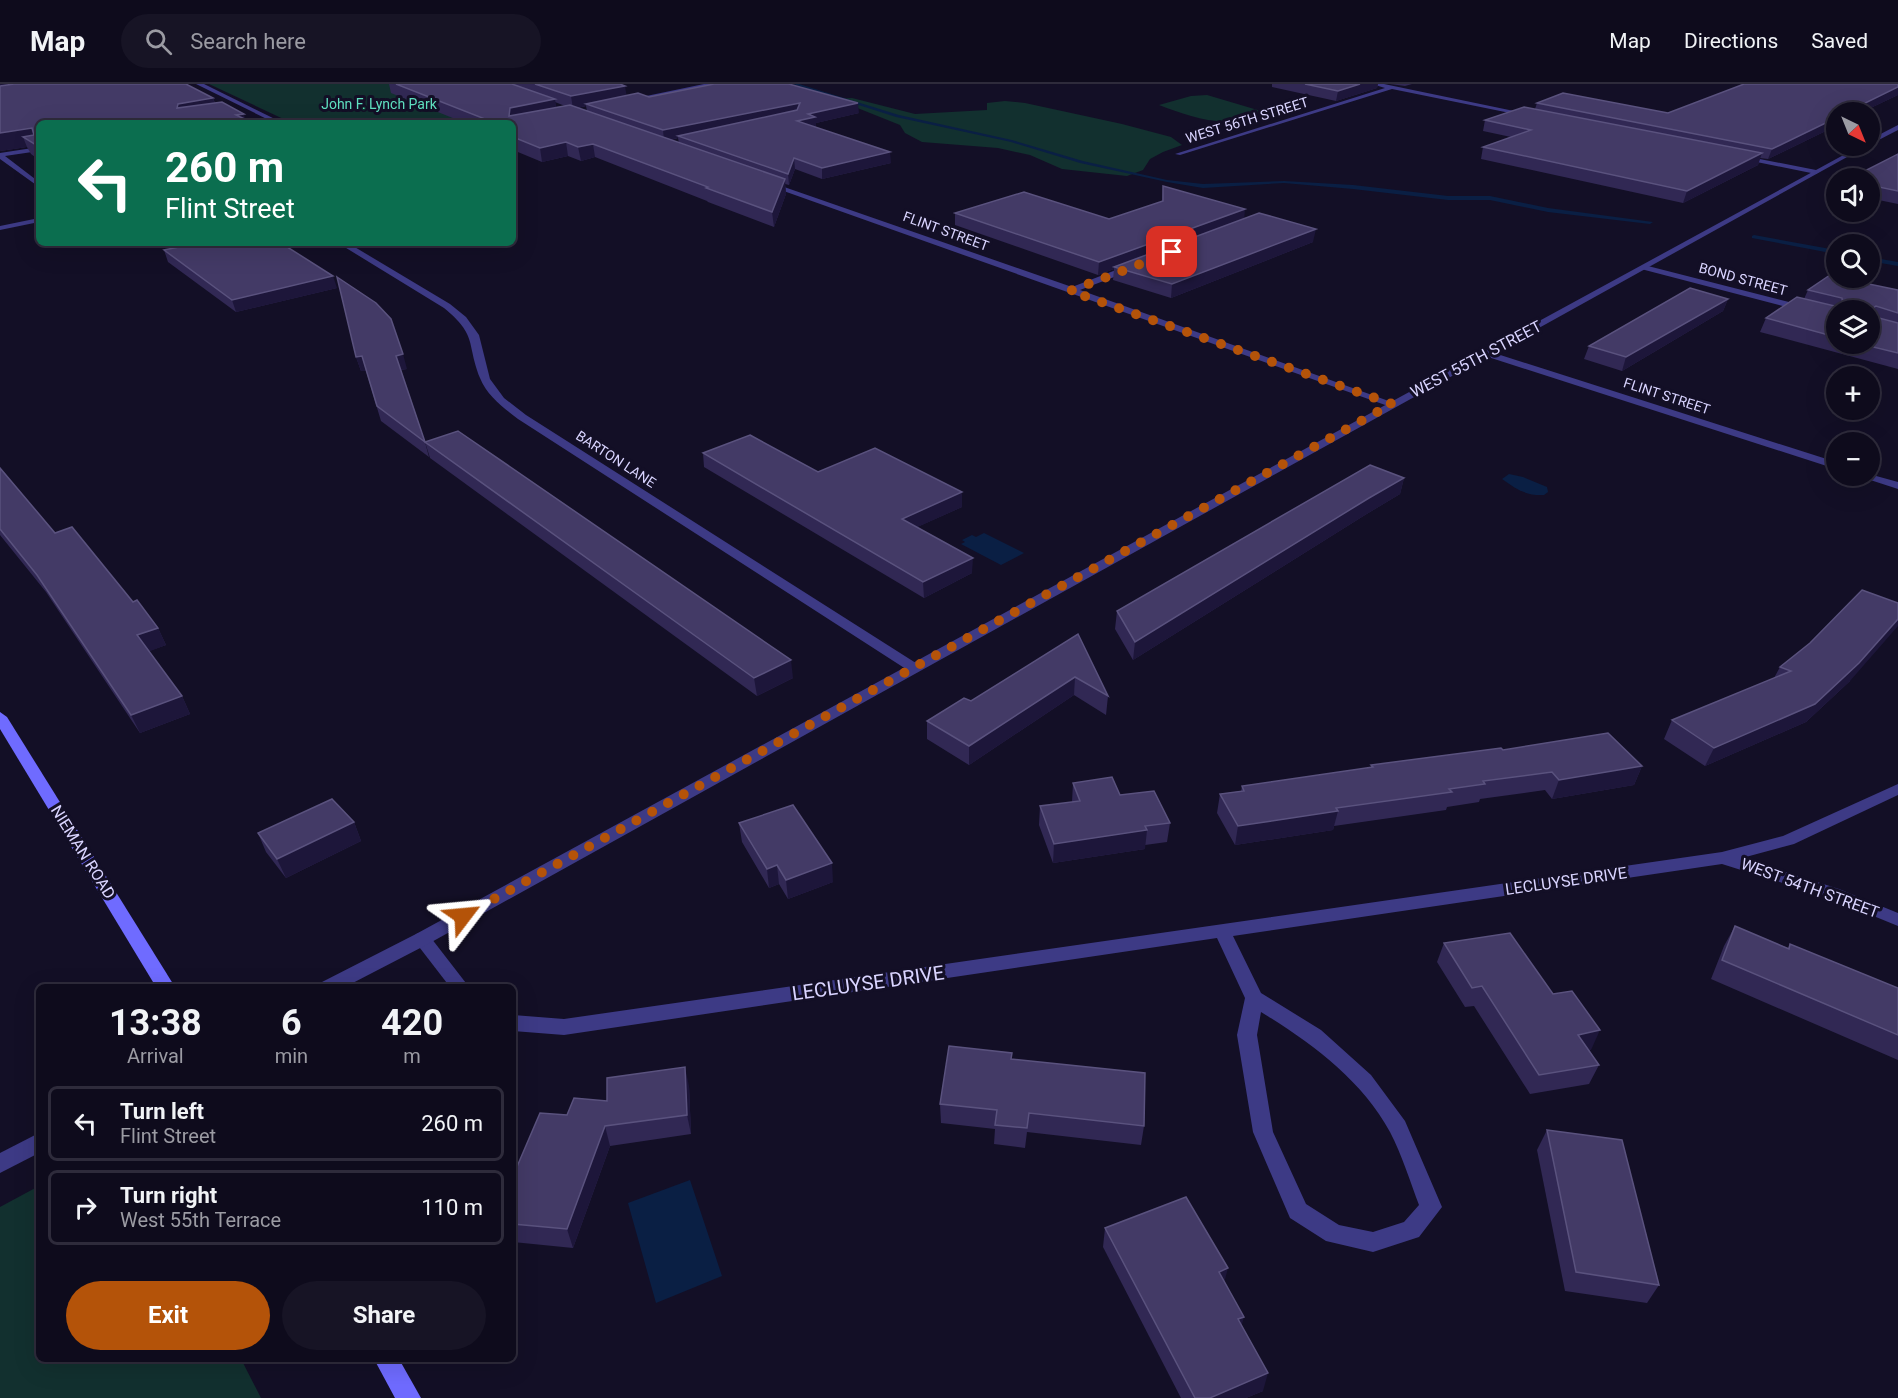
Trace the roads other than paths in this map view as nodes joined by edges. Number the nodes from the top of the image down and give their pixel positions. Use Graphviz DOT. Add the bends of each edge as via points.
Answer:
graph roads {
  1 [pos="199,84"];
  2 [pos="713,84"];
  3 [pos="1375,84"];
  4 [pos="1391,87"];
  5 [pos="620,102"];
  6 [pos="254,111"];
  7 [pos="243,113"];
  8 [pos="1539,117"];
  9 [pos="274,120"];
  10 [pos="1898,127"];
  11 [pos="1880,137"];
  12 [pos="36,150"];
  13 [pos="1178,154"];
  14 [pos="1734,155"];
  15 [pos="0,156"];
  16 [pos="1846,156"];
  17 [pos="1816,172"];
  18 [pos="763,181"];
  19 [pos="36,183"];
  20 [pos="36,221"];
  21 [pos="0,228"];
  22 [pos="347,246"];
  23 [pos="1139,265"];
  24 [pos="1644,267"];
  25 [pos="1070,291"];
  26 [pos="1826,314"];
  27 [pos="1488,354"];
  28 [pos="1392,404"];
  29 [pos="1826,463"];
  30 [pos="1880,481"];
  31 [pos="1898,486"];
  32 [pos="914,668"];
  33 [pos="0,717"];
  34 [pos="1898,789"];
  35 [pos="1722,858"];
  36 [pos="1898,920"];
  37 [pos="1222,931"];
  38 [pos="422,939"];
  39 [pos="164,984"];
  40 [pos="335,984"];
  41 [pos="458,984"];
  42 [pos="1254,998"];
  43 [pos="516,1023"];
  44 [pos="36,1145"];
  45 [pos="0,1164"];
  46 [pos="388,1362"];
  47 [pos="409,1398"];
  1 -- 6 [label="street"];
  2 -- 5 [label="street"];
  3 -- 4 [label="street"];
  4 -- 8 [label="street"];
  4 -- 13 [label="street, WEST 56TH STREET"];
  6 -- 7 [label="street"];
  6 -- 9 [label="street"];
  10 -- 11 [label="street"];
  12 -- 15 [label="street"];
  14 -- 17 [label="street"];
  15 -- 19 [label="street"];
  16 -- 17 [label="street, WEST 55TH STREET"];
  17 -- 24 [label="street, WEST 55TH STREET"];
  18 -- 25 [label="street, FLINT STREET"];
  20 -- 21 [label="street"];
  22 -- 32 [label="street, BARTON LANE" via="463,319 474,334 485,379 500,400 522,417"];
  23 -- 25 [label="street"];
  24 -- 26 [label="street, BOND STREET"];
  24 -- 27 [label="street, WEST 55TH STREET"];
  25 -- 28 [label="street, FLINT STREET"];
  27 -- 28 [label="street, WEST 55TH STREET"];
  27 -- 29 [label="street, FLINT STREET"];
  28 -- 32 [label="street, WEST 55TH STREET"];
  30 -- 31 [label="street"];
  32 -- 38 [label="street, WEST 55TH STREET"];
  33 -- 39 [label="main road, NIEMAN ROAD"];
  34 -- 35 [label="street, LECLUYSE DRIVE" via="1788,840"];
  35 -- 36 [label="street, WEST 54TH STREET" via="1833,893"];
  35 -- 37 [label="street, LECLUYSE DRIVE"];
  37 -- 42 [label="street"];
  37 -- 43 [label="street, LECLUYSE DRIVE" via="564,1027"];
  38 -- 40 [label="street, WEST 55TH STREET"];
  38 -- 41 [label="street"];
  42 -- 42 [label="street" via="1247,1035 1263,1132 1298,1210 1334,1234 1372,1242 1411,1230 1431,1207 1398,1127 1364,1081 1314,1035"];
  44 -- 45 [label="street"];
  46 -- 47 [label="main road"];
}
